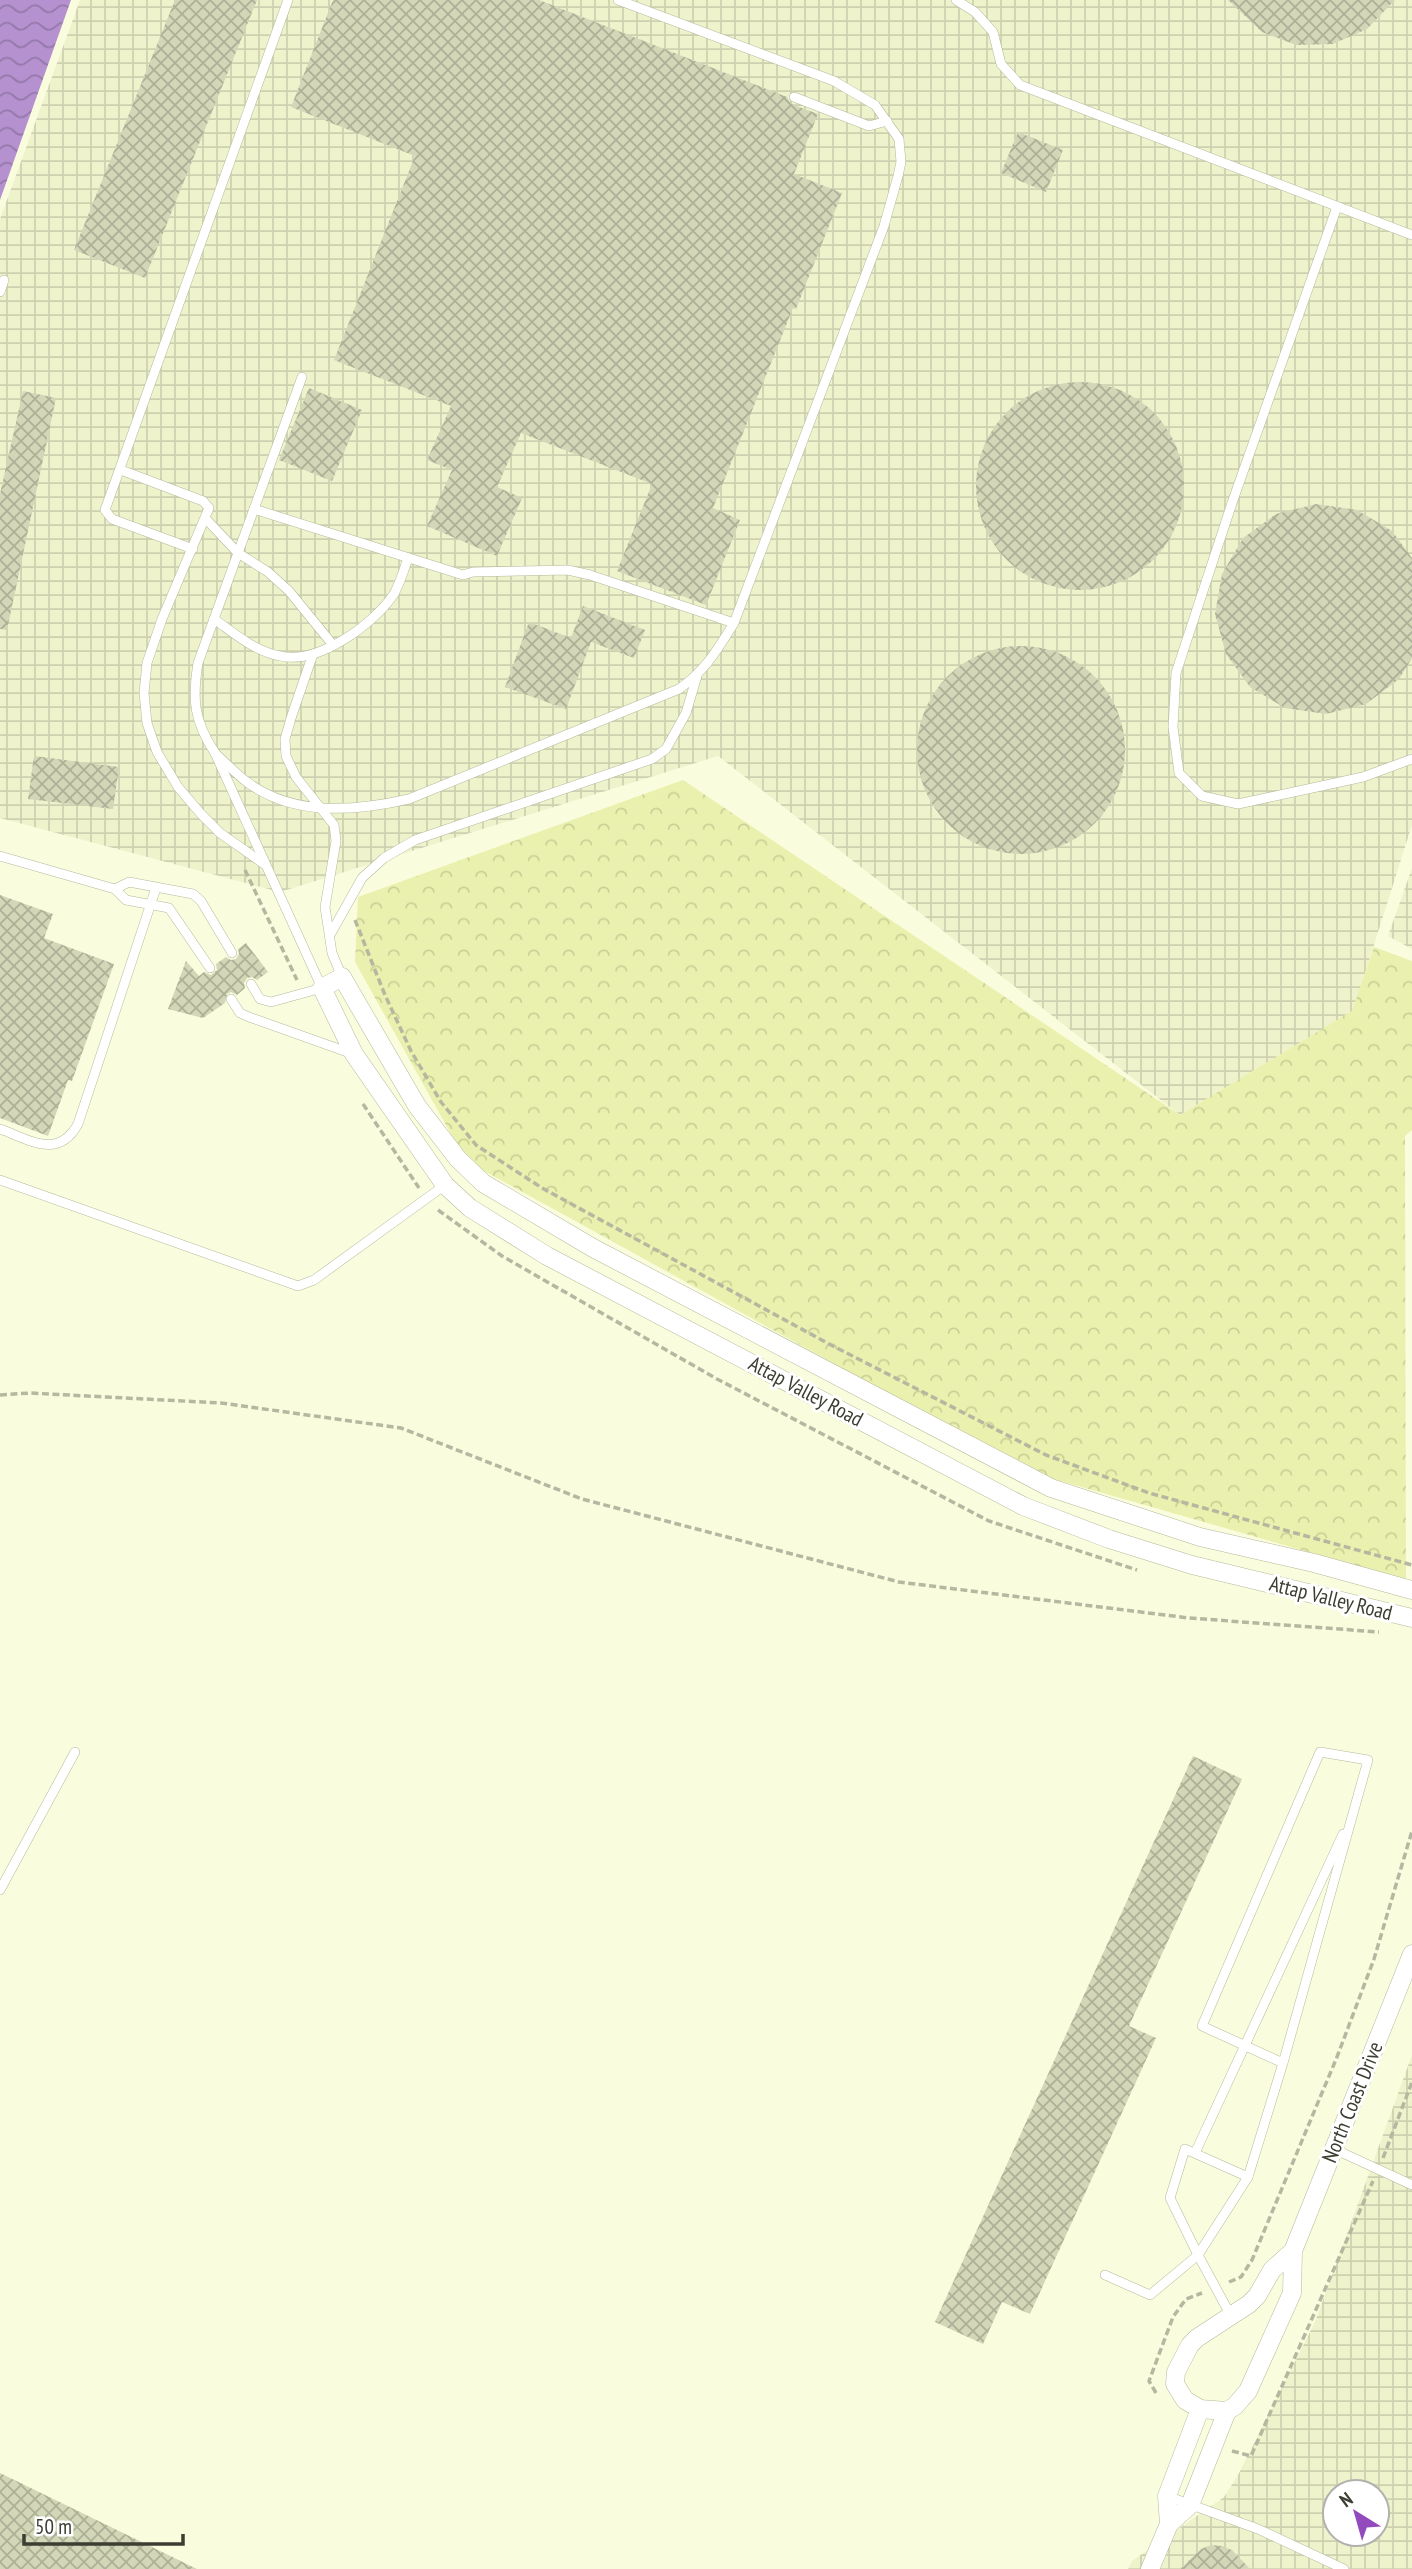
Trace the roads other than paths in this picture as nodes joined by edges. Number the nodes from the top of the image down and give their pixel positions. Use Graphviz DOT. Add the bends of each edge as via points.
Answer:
graph roads {
  1 [pos="288,0"];
  2 [pos="618,0"];
  3 [pos="956,0"];
  4 [pos="794,97"];
  5 [pos="887,121"];
  6 [pos="1337,207"];
  7 [pos="1412,235"];
  8 [pos="4,280"];
  9 [pos="0,292"];
  10 [pos="302,377"];
  11 [pos="121,470"];
  12 [pos="254,509"];
  13 [pos="206,519"];
  14 [pos="193,549"];
  15 [pos="238,553"];
  16 [pos="408,558"];
  17 [pos="214,619"];
  18 [pos="734,623"];
  19 [pos="333,645"];
  20 [pos="313,654"];
  21 [pos="698,676"];
  22 [pos="215,754"];
  23 [pos="1412,759"];
  24 [pos="321,808"];
  25 [pos="0,856"];
  26 [pos="266,865"];
  27 [pos="156,888"];
  28 [pos="115,889"];
  29 [pos="150,904"];
  30 [pos="330,934"];
  31 [pos="232,953"];
  32 [pos="211,968"];
  33 [pos="342,977"];
  34 [pos="251,984"];
  35 [pos="322,988"];
  36 [pos="231,999"];
  37 [pos="354,1054"];
  38 [pos="0,1129"];
  39 [pos="0,1180"];
  40 [pos="445,1185"];
  41 [pos="1200,1538"];
  42 [pos="1192,1565"];
  43 [pos="1412,1590"];
  44 [pos="1412,1618"];
  45 [pos="75,1752"];
  46 [pos="1353,1811"];
  47 [pos="0,1890"];
  48 [pos="1412,1954"];
  49 [pos="1243,2045"];
  50 [pos="1283,2063"];
  51 [pos="1334,2149"];
  52 [pos="1195,2153"];
  53 [pos="1248,2178"];
  54 [pos="1412,2186"];
  55 [pos="1293,2251"];
  56 [pos="1198,2255"];
  57 [pos="1105,2275"];
  58 [pos="1231,2316"];
  59 [pos="1200,2409"];
  60 [pos="1227,2411"];
  61 [pos="1167,2496"];
  62 [pos="1191,2505"];
  63 [pos="1169,2524"];
  64 [pos="1150,2569"];
  65 [pos="1344,2569"];
  1 -- 11 [label="lane"];
  2 -- 5 [label="lane" via="834,81 875,105"];
  3 -- 6 [label="lane" via="993,32 1001,64 1020,85"];
  4 -- 5 [label="lane" via="869,126"];
  5 -- 18 [label="lane" via="899,139 900,150 892,198"];
  6 -- 7 [label="lane"];
  6 -- 23 [label="lane" via="1176,673 1172,727 1180,773 1202,796 1238,804 1363,777"];
  8 -- 9 [label="lane"];
  10 -- 12 [label="lane"];
  11 -- 13 [label="lane" via="203,501 209,508"];
  11 -- 14 [label="lane" via="105,510 107,516"];
  12 -- 15 [label="lane"];
  12 -- 16 [label="lane"];
  13 -- 14 [label="lane"];
  13 -- 15 [label="lane"];
  14 -- 26 [label="lane" via="147,663 147,723 157,752 178,787 220,833"];
  15 -- 17 [label="lane"];
  15 -- 19 [label="lane" via="289,591"];
  16 -- 18 [label="lane" via="463,575 581,573"];
  16 -- 19 [label="lane" via="395,592 380,612"];
  17 -- 20 [label="lane" via="251,646 281,657"];
  17 -- 22 [label="lane" via="198,663 194,691 197,719"];
  18 -- 21 [label="lane"];
  19 -- 20 [label="lane"];
  20 -- 24 [label="lane" via="285,739 286,756 296,777"];
  21 -- 24 [label="lane" via="679,689 428,793 373,807"];
  21 -- 30 [label="lane" via="673,737 652,760 415,840 362,878"];
  22 -- 24 [label="lane" via="248,783 273,797"];
  22 -- 26 [label="lane"];
  24 -- 30 [label="lane" via="334,825 336,841 324,907"];
  25 -- 28 [label="lane"];
  26 -- 35 [label="lane"];
  27 -- 28 [label="lane" via="129,882"];
  27 -- 29 [label="lane"];
  27 -- 31 [label="lane" via="198,898"];
  28 -- 29 [label="lane" via="126,900"];
  29 -- 32 [label="lane" via="174,912"];
  29 -- 38 [label="lane" via="72,1135 52,1145"];
  30 -- 33 [label="lane"];
  33 -- 35 [label="street"];
  33 -- 41 [label="street, Attap Valley Road" via="417,1106 483,1183 593,1248 1051,1488"];
  34 -- 35 [label="lane" via="260,999 271,1002"];
  35 -- 37 [label="street, Attap Valley Road"];
  36 -- 37 [label="lane" via="240,1013"];
  37 -- 40 [label="street, Attap Valley Road"];
  39 -- 40 [label="lane" via="298,1286 314,1280"];
  40 -- 42 [label="street, Attap Valley Road" via="470,1208 547,1256 1023,1506"];
  41 -- 42 [label="street"];
  41 -- 43 [label="street, Attap Valley Road"];
  42 -- 44 [label="street, Attap Valley Road"];
  45 -- 47 [label="lane"];
  46 -- 49 [label="lane"];
  46 -- 49 [label="lane" via="1368,1759 1320,1752 1202,2026"];
  46 -- 50 [label="lane"];
  48 -- 51 [label="street, North Coast Drive"];
  49 -- 50 [label="lane"];
  49 -- 52 [label="lane"];
  50 -- 53 [label="lane"];
  51 -- 54 [label="lane"];
  51 -- 55 [label="street, North Coast Drive"];
  52 -- 53 [label="lane"];
  52 -- 56 [label="lane" via="1185,2149 1170,2199"];
  53 -- 56 [label="lane"];
  55 -- 58 [label="street, North Coast Drive" via="1272,2270 1257,2296"];
  55 -- 60 [label="street, North Coast Drive" via="1292,2293 1248,2391"];
  56 -- 57 [label="lane" via="1150,2295"];
  56 -- 58 [label="lane"];
  58 -- 59 [label="street, North Coast Drive" via="1197,2338 1177,2372 1179,2394"];
  59 -- 60 [label="street"];
  59 -- 61 [label="street"];
  60 -- 62 [label="street"];
  61 -- 62 [label="lane"];
  61 -- 63 [label="street"];
  62 -- 63 [label="street"];
  62 -- 65 [label="lane" via="1258,2529"];
  63 -- 64 [label="street"];
}
